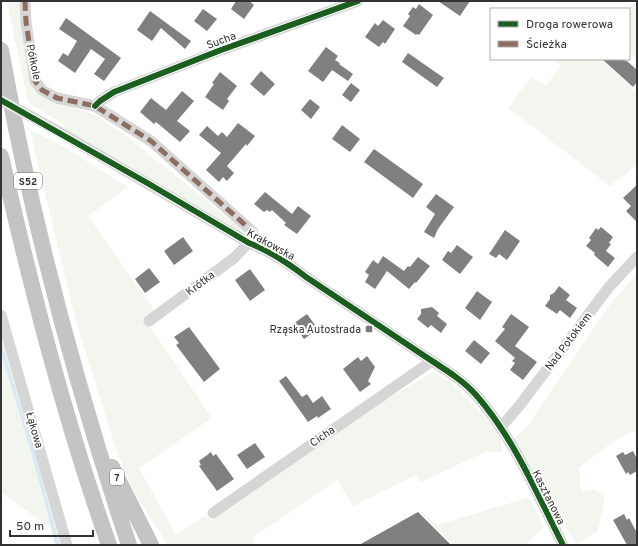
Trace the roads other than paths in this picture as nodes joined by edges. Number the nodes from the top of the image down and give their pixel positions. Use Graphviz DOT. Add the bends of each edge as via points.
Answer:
graph roads {
  1 [pos="25,1"];
  2 [pos="358,1"];
  3 [pos="1,50"];
  4 [pos="1,100"];
  5 [pos="95,106"];
  6 [pos="1,156"];
  7 [pos="249,243"];
  8 [pos="637,257"];
  9 [pos="1,315"];
  10 [pos="149,321"];
  11 [pos="432,361"];
  12 [pos="86,409"];
  13 [pos="501,427"];
  14 [pos="518,458"];
  15 [pos="213,512"];
  16 [pos="67,545"];
  17 [pos="109,545"];
  18 [pos="129,545"];
  19 [pos="151,545"];
  20 [pos="562,545"];
  1 -- 5 [label="street, Półkole" via="36,81 42,90 57,98"];
  2 -- 5 [label="street, Sucha" via="114,92"];
  3 -- 12 [label="highway, S52" via="48,272"];
  4 -- 7 [label="street, Krakowska, bridge"];
  5 -- 7 [label="street" via="151,141 253,232 253,238"];
  6 -- 17 [label="highway, S52" via="25,263 79,456"];
  7 -- 10 [label="street, Krótka" via="234,258"];
  7 -- 11 [label="street, Krakowska" via="290,265"];
  8 -- 13 [label="street, Nad Potokiem" via="609,286"];
  9 -- 16 [label="street, Łąkowa"];
  11 -- 13 [label="street, Krakowska" via="474,394"];
  11 -- 15 [label="street, Cicha"];
  12 -- 18 [label="highway"];
  12 -- 19 [label="highway, 7"];
  13 -- 14 [label="street, Krakowska"];
  14 -- 20 [label="street, Kasztanowa"];
}
